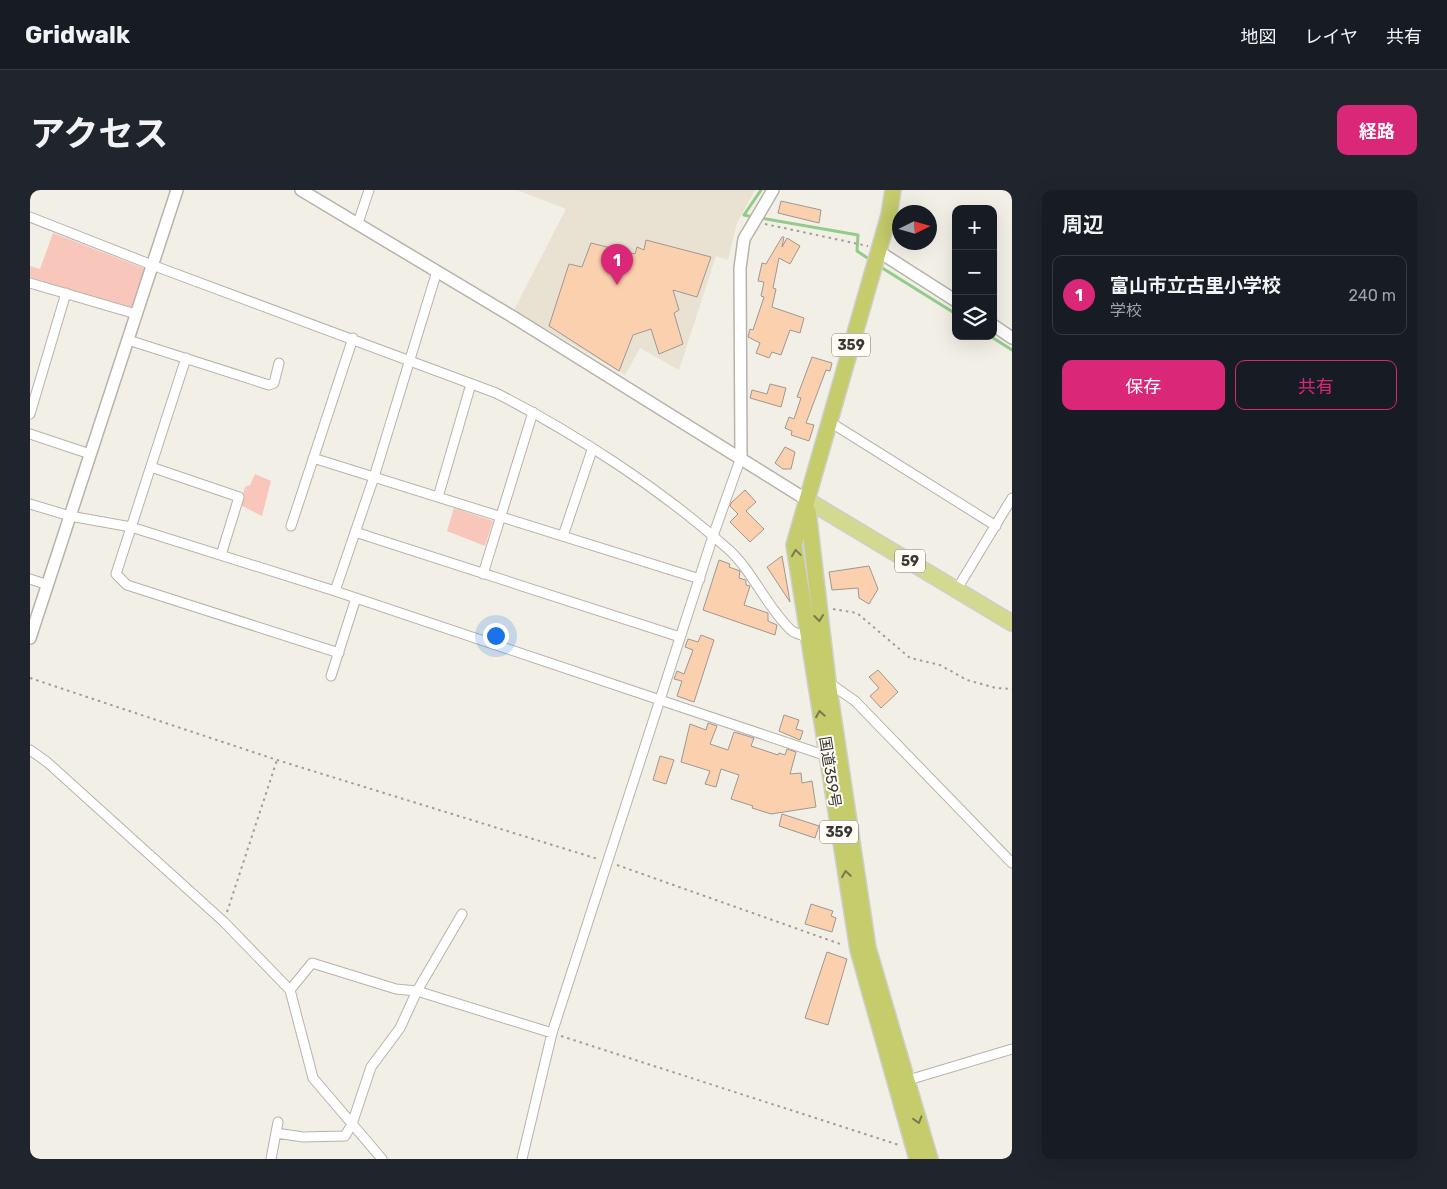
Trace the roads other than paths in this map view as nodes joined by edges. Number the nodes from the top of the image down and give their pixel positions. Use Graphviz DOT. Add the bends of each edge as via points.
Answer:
graph roads {
  1 [pos="177,190"];
  2 [pos="301,190"];
  3 [pos="369,190"];
  4 [pos="774,190"];
  5 [pos="893,190"];
  6 [pos="30,217"];
  7 [pos="358,223"];
  8 [pos="878,251"];
  9 [pos="152,265"];
  10 [pos="437,271"];
  11 [pos="30,283"];
  12 [pos="66,293"];
  13 [pos="952,298"];
  14 [pos="136,314"];
  15 [pos="997,329"];
  16 [pos="353,338"];
  17 [pos="1012,338"];
  18 [pos="128,340"];
  19 [pos="186,358"];
  20 [pos="410,361"];
  21 [pos="280,363"];
  22 [pos="471,384"];
  23 [pos="533,412"];
  24 [pos="30,414"];
  25 [pos="830,422"];
  26 [pos="30,434"];
  27 [pos="592,450"];
  28 [pos="90,454"];
  29 [pos="741,457"];
  30 [pos="313,458"];
  31 [pos="151,467"];
  32 [pos="374,477"];
  33 [pos="438,497"];
  34 [pos="1012,498"];
  35 [pos="807,500"];
  36 [pos="30,504"];
  37 [pos="70,516"];
  38 [pos="501,516"];
  39 [pos="291,526"];
  40 [pos="996,526"];
  41 [pos="131,527"];
  42 [pos="355,532"];
  43 [pos="563,536"];
  44 [pos="713,536"];
  45 [pos="221,555"];
  46 [pos="483,574"];
  47 [pos="30,579"];
  48 [pos="700,579"];
  49 [pos="48,585"];
  50 [pos="957,589"];
  51 [pos="335,591"];
  52 [pos="356,598"];
  53 [pos="1012,623"];
  54 [pos="680,637"];
  55 [pos="30,638"];
  56 [pos="808,638"];
  57 [pos="338,653"];
  58 [pos="331,676"];
  59 [pos="828,682"];
  60 [pos="660,700"];
  61 [pos="30,750"];
  62 [pos="827,756"];
  63 [pos="1012,864"];
  64 [pos="462,914"];
  65 [pos="290,990"];
  66 [pos="417,991"];
  67 [pos="552,1033"];
  68 [pos="1012,1050"];
  69 [pos="906,1081"];
  70 [pos="278,1122"];
  71 [pos="352,1124"];
  72 [pos="276,1133"];
  73 [pos="915,1154"];
  74 [pos="271,1159"];
  75 [pos="382,1159"];
  76 [pos="522,1159"];
  77 [pos="930,1159"];
  1 -- 9 [label="street"];
  2 -- 7 [label="street"];
  3 -- 7 [label="street"];
  4 -- 29 [label="street" via="744,239 740,268"];
  5 -- 8 [label="highway, 国道359号 / 359"];
  6 -- 9 [label="street"];
  7 -- 10 [label="street"];
  8 -- 13 [label="street"];
  8 -- 25 [label="highway, 国道359号 / 359"];
  9 -- 14 [label="street"];
  9 -- 16 [label="street"];
  10 -- 20 [label="street"];
  10 -- 29 [label="street"];
  11 -- 12 [label="street"];
  12 -- 14 [label="street"];
  12 -- 24 [label="street"];
  14 -- 18 [label="street"];
  15 -- 17 [label="street"];
  16 -- 20 [label="street"];
  16 -- 30 [label="street"];
  18 -- 19 [label="street"];
  18 -- 28 [label="street"];
  19 -- 21 [label="street" via="269,385 274,383"];
  19 -- 31 [label="street"];
  20 -- 22 [label="street"];
  20 -- 32 [label="street"];
  22 -- 23 [label="street"];
  22 -- 33 [label="street"];
  23 -- 27 [label="street"];
  23 -- 38 [label="street"];
  25 -- 35 [label="highway, 国道359号 / 359"];
  25 -- 40 [label="street"];
  26 -- 28 [label="street"];
  27 -- 43 [label="street"];
  27 -- 44 [label="street" via="657,492"];
  28 -- 37 [label="street"];
  29 -- 35 [label="street"];
  29 -- 44 [label="street"];
  30 -- 32 [label="street"];
  30 -- 39 [label="street"];
  31 -- 41 [label="street"];
  31 -- 45 [label="street" via="239,497"];
  32 -- 33 [label="street"];
  32 -- 42 [label="street"];
  33 -- 38 [label="street"];
  34 -- 40 [label="street"];
  35 -- 50 [label="main road, 59"];
  56 -- 35 [label="highway, 国道359号 / 359, one-way" via="794,545"];
  35 -- 59 [label="highway, 国道359号 / 359, one-way"];
  36 -- 37 [label="street"];
  37 -- 41 [label="street"];
  37 -- 49 [label="street"];
  38 -- 43 [label="street"];
  38 -- 46 [label="street"];
  40 -- 50 [label="street"];
  41 -- 45 [label="street"];
  41 -- 57 [label="street" via="116,574 127,585"];
  42 -- 46 [label="street"];
  42 -- 51 [label="street"];
  43 -- 48 [label="street"];
  44 -- 48 [label="street"];
  44 -- 56 [label="street" via="731,551 792,631"];
  45 -- 51 [label="street"];
  46 -- 54 [label="street"];
  47 -- 49 [label="street"];
  48 -- 54 [label="street"];
  49 -- 55 [label="street"];
  50 -- 53 [label="main road, 59"];
  51 -- 52 [label="street"];
  52 -- 57 [label="street"];
  52 -- 60 [label="street"];
  54 -- 60 [label="street"];
  62 -- 56 [label="highway, 国道359号 / 359, one-way"];
  57 -- 58 [label="street"];
  59 -- 63 [label="street" via="856,701"];
  59 -- 69 [label="highway, 国道359号 / 359" via="868,948"];
  60 -- 62 [label="street"];
  60 -- 67 [label="street"];
  61 -- 65 [label="street" via="224,922"];
  73 -- 62 [label="highway, 国道359号 / 359, one-way" via="858,950"];
  64 -- 66 [label="street"];
  65 -- 66 [label="street" via="312,963 396,989"];
  65 -- 71 [label="street" via="313,1078"];
  66 -- 67 [label="street"];
  66 -- 71 [label="street" via="400,1028 371,1067"];
  67 -- 76 [label="street"];
  68 -- 69 [label="street"];
  69 -- 77 [label="highway, 国道359号 / 359, one-way"];
  70 -- 72 [label="street"];
  71 -- 72 [label="street" via="345,1136 303,1137"];
  71 -- 75 [label="street"];
  72 -- 74 [label="street"];
}
